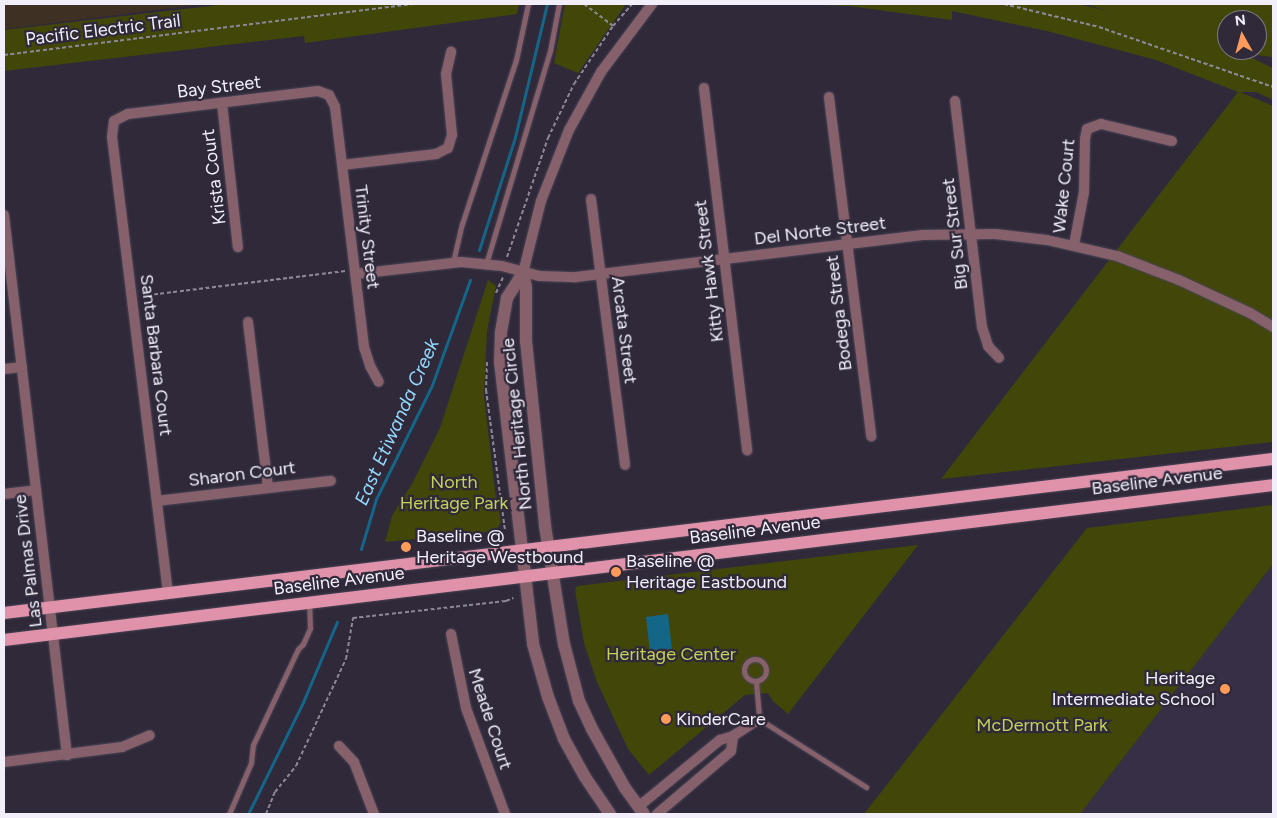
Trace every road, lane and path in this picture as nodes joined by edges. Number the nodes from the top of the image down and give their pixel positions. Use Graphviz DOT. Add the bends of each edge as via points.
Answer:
graph roads {
  1 [pos="413,4"];
  2 [pos="528,4"];
  3 [pos="559,4"];
  4 [pos="584,4"];
  5 [pos="632,4"];
  6 [pos="652,4"];
  7 [pos="1004,4"];
  8 [pos="613,26"];
  9 [pos="451,52"];
  10 [pos="4,55"];
  11 [pos="1273,87"];
  12 [pos="704,88"];
  13 [pos="329,95"];
  14 [pos="830,97"];
  15 [pos="955,101"];
  16 [pos="222,103"];
  17 [pos="114,121"];
  18 [pos="1172,141"];
  19 [pos="342,165"];
  20 [pos="591,199"];
  21 [pos="4,215"];
  22 [pos="971,233"];
  23 [pos="847,244"];
  24 [pos="1074,245"];
  25 [pos="238,247"];
  26 [pos="508,252"];
  27 [pos="724,260"];
  28 [pos="457,262"];
  29 [pos="484,264"];
  30 [pos="345,271"];
  31 [pos="523,273"];
  32 [pos="356,274"];
  33 [pos="601,275"];
  34 [pos="141,296"];
  35 [pos="248,322"];
  36 [pos="1273,327"];
  37 [pos="999,358"];
  38 [pos="22,367"];
  39 [pos="4,369"];
  40 [pos="379,382"];
  41 [pos="871,436"];
  42 [pos="747,450"];
  43 [pos="1273,459"];
  44 [pos="625,465"];
  45 [pos="331,481"];
  46 [pos="1273,485"];
  47 [pos="268,488"];
  48 [pos="36,490"];
  49 [pos="4,494"];
  50 [pos="158,501"];
  51 [pos="548,547"];
  52 [pos="522,550"];
  53 [pos="552,573"];
  54 [pos="525,576"];
  55 [pos="168,594"];
  56 [pos="512,598"];
  57 [pos="309,603"];
  58 [pos="50,608"];
  59 [pos="4,613"];
  60 [pos="54,634"];
  61 [pos="451,634"];
  62 [pos="4,640"];
  63 [pos="756,682"];
  64 [pos="759,719"];
  65 [pos="150,735"];
  66 [pos="733,736"];
  67 [pos="339,746"];
  68 [pos="67,755"];
  69 [pos="4,762"];
  70 [pos="866,787"];
  71 [pos="637,812"];
  72 [pos="505,813"];
  73 [pos="229,814"];
  74 [pos="266,814"];
  75 [pos="374,814"];
  76 [pos="610,814"];
  77 [pos="657,814"];
  1 -- 10 [label="path, Pacific Electric Trail"];
  2 -- 28 [label="lane" via="516,60 462,224"];
  3 -- 29 [label="lane" via="550,51"];
  4 -- 8 [label="path"];
  5 -- 8 [label="path"];
  6 -- 31 [label="street, North Heritage Circle" via="606,66 569,130 541,201"];
  7 -- 11 [label="path" via="1099,27"];
  8 -- 26 [label="path" via="574,84 548,138"];
  9 -- 19 [label="street" via="446,74 452,135 448,148 436,154"];
  12 -- 27 [label="street, Kitty Hawk Street"];
  13 -- 16 [label="street, Bay Street" via="318,91"];
  13 -- 19 [label="street, Trinity Street" via="335,107"];
  14 -- 23 [label="street, Bodega Street"];
  15 -- 22 [label="street, Big Sur Street"];
  16 -- 17 [label="street, Bay Street" via="128,114"];
  16 -- 25 [label="street, Krista Court"];
  17 -- 50 [label="street, Santa Barbara Court" via="112,137"];
  18 -- 24 [label="street, Wake Court" via="1101,124 1087,129 1084,192"];
  19 -- 32 [label="street, Trinity Street"];
  20 -- 33 [label="street, Arcata Street"];
  21 -- 38 [label="street, Las Palmas Drive"];
  22 -- 23 [label="street, Del Norte Street"];
  22 -- 24 [label="street, Del Norte Street" via="1008,234"];
  22 -- 37 [label="street, Big Sur Street" via="984,336"];
  23 -- 27 [label="street, Del Norte Street"];
  23 -- 41 [label="street, Bodega Street"];
  24 -- 36 [label="street, Del Norte Street" via="1117,256 1179,280 1250,312"];
  27 -- 33 [label="street, Del Norte Street"];
  27 -- 42 [label="street, Kitty Hawk Street"];
  28 -- 29 [label="street, Del Norte Street"];
  28 -- 32 [label="street, Del Norte Street"];
  29 -- 31 [label="street, Del Norte Street"];
  30 -- 34 [label="path"];
  31 -- 33 [label="street, Del Norte Street" via="564,277"];
  31 -- 51 [label="street, North Heritage Circle" via="528,359"];
  31 -- 52 [label="street, North Heritage Circle" via="507,298 500,354"];
  32 -- 40 [label="street, Trinity Street" via="364,347"];
  33 -- 44 [label="street, Arcata Street"];
  35 -- 47 [label="street"];
  38 -- 39 [label="street"];
  38 -- 48 [label="street, Las Palmas Drive"];
  43 -- 51 [label="main road, Baseline Avenue"];
  45 -- 47 [label="street, Sharon Court"];
  46 -- 53 [label="main road, Baseline Avenue"];
  47 -- 50 [label="street, Sharon Court"];
  48 -- 49 [label="street"];
  48 -- 58 [label="street, Las Palmas Drive"];
  50 -- 55 [label="street, Santa Barbara Court"];
  51 -- 52 [label="main road, Baseline Avenue"];
  51 -- 53 [label="street, North Heritage Circle"];
  52 -- 54 [label="street, North Heritage Circle"];
  52 -- 55 [label="main road, Baseline Avenue"];
  53 -- 54 [label="main road, Baseline Avenue"];
  53 -- 71 [label="street, North Heritage Circle" via="564,644 579,701"];
  54 -- 57 [label="main road, Baseline Avenue"];
  54 -- 76 [label="street, North Heritage Circle" via="533,644 552,710 576,762"];
  55 -- 58 [label="main road, Baseline Avenue"];
  56 -- 74 [label="path" via="353,618 346,659 296,766 275,792"];
  57 -- 60 [label="main road, Baseline Avenue"];
  57 -- 73 [label="lane" via="310,628 254,745 251,763"];
  58 -- 59 [label="main road, Baseline Avenue"];
  58 -- 60 [label="street, Las Palmas Drive"];
  60 -- 62 [label="main road, Baseline Avenue"];
  60 -- 68 [label="street, Las Palmas Drive"];
  61 -- 72 [label="street, Meade Court" via="466,708"];
  63 -- 63 [label="lane" via="763,679 766,669 760,660 752,660 744,667 744,674"];
  63 -- 64 [label="lane"];
  64 -- 66 [label="street"];
  64 -- 70 [label="lane"];
  65 -- 68 [label="street" via="122,747"];
  66 -- 71 [label="street" via="720,740"];
  66 -- 77 [label="street" via="731,751"];
  67 -- 75 [label="street" via="354,762"];
  68 -- 69 [label="street"];
}
